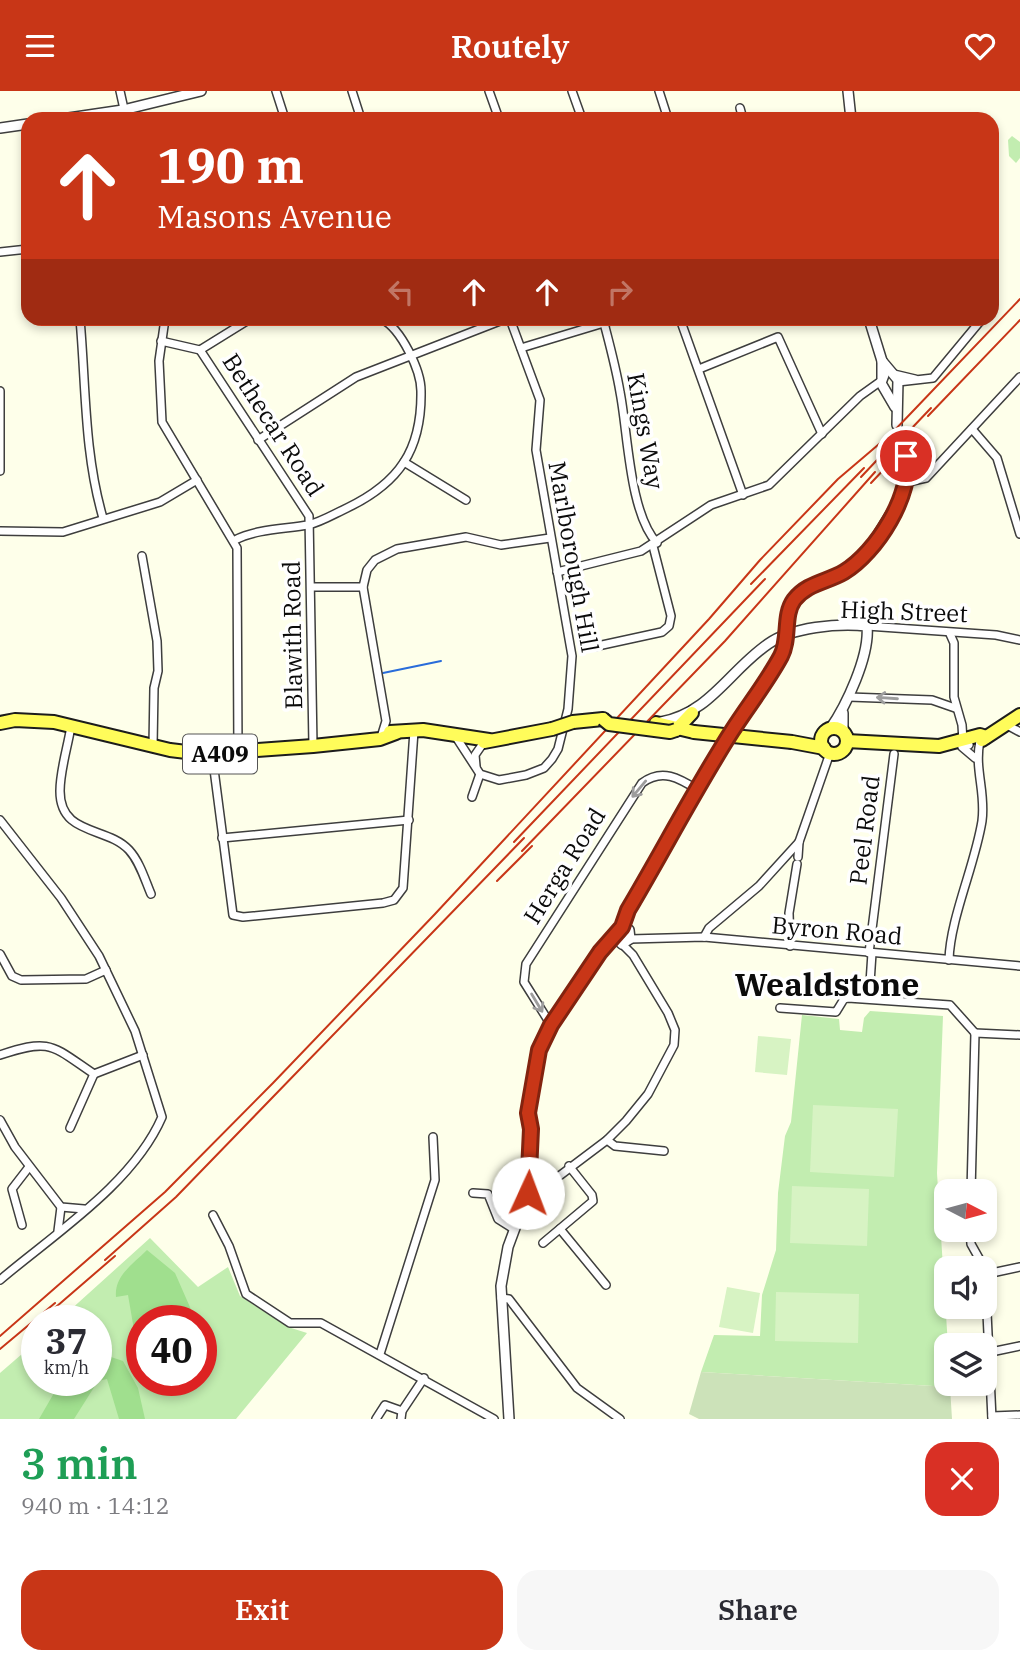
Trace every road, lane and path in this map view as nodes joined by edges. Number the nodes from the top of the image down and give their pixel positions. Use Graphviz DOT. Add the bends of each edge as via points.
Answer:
graph roads {
  1 [pos="120,91"];
  2 [pos="201,91"];
  3 [pos="276,91"];
  4 [pos="352,91"];
  5 [pos="489,91"];
  6 [pos="572,91"];
  7 [pos="659,91"];
  8 [pos="848,91"];
  9 [pos="740,108"];
  10 [pos="124,110"];
  11 [pos="110,112"];
  12 [pos="283,112"];
  13 [pos="359,112"];
  14 [pos="496,112"];
  15 [pos="580,112"];
  16 [pos="666,112"];
  17 [pos="741,112"];
  18 [pos="850,112"];
  19 [pos="21,125"];
  20 [pos="0,128"];
  21 [pos="21,250"];
  22 [pos="0,252"];
  23 [pos="80,326"];
  24 [pos="164,326"];
  25 [pos="239,326"];
  26 [pos="388,326"];
  27 [pos="487,326"];
  28 [pos="513,326"];
  29 [pos="594,326"];
  30 [pos="605,326"];
  31 [pos="683,326"];
  32 [pos="871,326"];
  33 [pos="976,326"];
  34 [pos="161,341"];
  35 [pos="522,348"];
  36 [pos="200,350"];
  37 [pos="412,356"];
  38 [pos="882,361"];
  39 [pos="699,369"];
  40 [pos="1020,377"];
  41 [pos="895,378"];
  42 [pos="884,384"];
  43 [pos="0,391"];
  44 [pos="895,407"];
  45 [pos="897,425"];
  46 [pos="972,429"];
  47 [pos="822,434"];
  48 [pos="258,440"];
  49 [pos="906,456"];
  50 [pos="404,462"];
  51 [pos="0,471"];
  52 [pos="197,480"];
  53 [pos="908,482"];
  54 [pos="744,495"];
  55 [pos="466,500"];
  56 [pos="103,519"];
  57 [pos="311,524"];
  58 [pos="0,531"];
  59 [pos="1020,534"];
  60 [pos="550,538"];
  61 [pos="235,540"];
  62 [pos="655,544"];
  63 [pos="142,556"];
  64 [pos="557,572"];
  65 [pos="312,587"];
  66 [pos="363,587"];
  67 [pos="867,626"];
  68 [pos="950,634"];
  69 [pos="787,635"];
  70 [pos="1020,639"];
  71 [pos="765,646"];
  72 [pos="593,647"];
  73 [pos="780,658"];
  74 [pos="849,697"];
  75 [pos="955,708"];
  76 [pos="0,714"];
  77 [pos="1020,715"];
  78 [pos="688,716"];
  79 [pos="603,719"];
  80 [pos="15,720"];
  81 [pos="0,723"];
  82 [pos="656,723"];
  83 [pos="71,725"];
  84 [pos="1007,725"];
  85 [pos="676,730"];
  86 [pos="387,731"];
  87 [pos="414,731"];
  88 [pos="694,732"];
  89 [pos="1020,732"];
  90 [pos="451,735"];
  91 [pos="833,740"];
  92 [pos="486,741"];
  93 [pos="972,742"];
  94 [pos="153,746"];
  95 [pos="313,746"];
  96 [pos="238,753"];
  97 [pos="212,754"];
  98 [pos="894,754"];
  99 [pos="975,758"];
  100 [pos="478,771"];
  101 [pos="698,790"];
  102 [pos="472,797"];
  103 [pos="0,820"];
  104 [pos="409,820"];
  105 [pos="222,838"];
  106 [pos="799,842"];
  107 [pos="151,894"];
  108 [pos="626,936"];
  109 [pos="704,937"];
  110 [pos="790,946"];
  111 [pos="871,953"];
  112 [pos="0,954"];
  113 [pos="633,955"];
  114 [pos="949,960"];
  115 [pos="1020,966"];
  116 [pos="106,970"];
  117 [pos="869,998"];
  118 [pos="780,1008"];
  119 [pos="551,1025"];
  120 [pos="975,1033"];
  121 [pos="1020,1035"];
  122 [pos="0,1055"];
  123 [pos="143,1055"];
  124 [pos="94,1074"];
  125 [pos="0,1120"];
  126 [pos="70,1128"];
  127 [pos="433,1137"];
  128 [pos="607,1140"];
  129 [pos="664,1151"];
  130 [pos="569,1166"];
  131 [pos="29,1167"];
  132 [pos="971,1179"];
  133 [pos="473,1193"];
  134 [pos="528,1193"];
  135 [pos="61,1207"];
  136 [pos="84,1209"];
  137 [pos="213,1215"];
  138 [pos="22,1225"];
  139 [pos="514,1229"];
  140 [pos="560,1229"];
  141 [pos="58,1231"];
  142 [pos="543,1244"];
  143 [pos="1020,1266"];
  144 [pos="997,1269"];
  145 [pos="0,1280"];
  146 [pos="606,1285"];
  147 [pos="501,1298"];
  148 [pos="1020,1346"];
  149 [pos="997,1351"];
  150 [pos="380,1354"];
  151 [pos="424,1378"];
  152 [pos="992,1396"];
  153 [pos="402,1415"];
  154 [pos="509,1415"];
  155 [pos="1020,1415"];
  156 [pos="992,1417"];
  157 [pos="376,1419"];
  158 [pos="494,1419"];
  159 [pos="620,1419"];
  1 -- 10 [label="street"];
  2 -- 10 [label="street"];
  3 -- 12 [label="street"];
  4 -- 13 [label="street"];
  5 -- 14 [label="street"];
  6 -- 15 [label="street"];
  7 -- 16 [label="street"];
  8 -- 18 [label="street"];
  9 -- 17 [label="street"];
  10 -- 11 [label="street"];
  19 -- 20 [label="street"];
  21 -- 22 [label="street"];
  23 -- 56 [label="street" via="88,448"];
  24 -- 34 [label="street"];
  25 -- 36 [label="street"];
  26 -- 37 [label="street"];
  27 -- 37 [label="street"];
  28 -- 35 [label="street, Marlborough Hill"];
  29 -- 35 [label="street"];
  30 -- 62 [label="street, Kings Way" via="639,506"];
  31 -- 39 [label="street"];
  32 -- 38 [label="street"];
  33 -- 41 [label="street" via="933,378"];
  34 -- 36 [label="street"];
  34 -- 52 [label="street" via="162,422"];
  35 -- 60 [label="street, Marlborough Hill" via="540,400 536,450"];
  36 -- 48 [label="street, Bethecar Road"];
  37 -- 48 [label="street" via="356,377"];
  37 -- 50 [label="street" via="421,386 422,414"];
  38 -- 41 [label="street"];
  38 -- 42 [label="street"];
  39 -- 47 [label="street" via="778,337"];
  39 -- 54 [label="street"];
  40 -- 46 [label="street"];
  41 -- 42 [label="street"];
  41 -- 42 [label="street"];
  41 -- 44 [label="street"];
  42 -- 44 [label="street"];
  42 -- 47 [label="street" via="867,391"];
  43 -- 51 [label="street"];
  44 -- 45 [label="street"];
  46 -- 53 [label="street" via="926,478"];
  46 -- 59 [label="street" via="997,459"];
  47 -- 54 [label="street" via="769,485"];
  48 -- 57 [label="street, Bethecar Road"];
  49 -- 53 [label="street"];
  50 -- 55 [label="street"];
  50 -- 57 [label="street" via="380,490"];
  52 -- 56 [label="street" via="160,502"];
  52 -- 61 [label="street"];
  53 -- 69 [label="street" via="862,558 795,599"];
  54 -- 62 [label="street" via="711,505"];
  56 -- 58 [label="street" via="64,531"];
  57 -- 61 [label="street"];
  57 -- 65 [label="street, Blawith Road"];
  60 -- 64 [label="street, Marlborough Hill"];
  60 -- 66 [label="street" via="501,545 467,537 397,549 375,560"];
  61 -- 96 [label="street"];
  62 -- 64 [label="street"];
  62 -- 72 [label="street, Kings Way" via="671,616 669,627"];
  63 -- 94 [label="street" via="157,641"];
  64 -- 100 [label="street, Marlborough Hill" via="572,656 568,709 558,749 544,768 526,775 499,780"];
  65 -- 66 [label="street"];
  65 -- 95 [label="street, Blawith Road"];
  66 -- 86 [label="street"];
  67 -- 68 [label="street, High Street"];
  67 -- 69 [label="street, High Street"];
  67 -- 74 [label="street" via="867,641"];
  68 -- 70 [label="street, High Street"];
  68 -- 75 [label="street"];
  69 -- 71 [label="street, High Street"];
  69 -- 73 [label="street"];
  71 -- 73 [label="street"];
  71 -- 78 [label="street, High Street"];
  73 -- 101 [label="street"];
  75 -- 74 [label="street, one-way" via="932,700"];
  74 -- 91 [label="street"];
  75 -- 93 [label="street"];
  76 -- 80 [label="main road, A409"];
  77 -- 84 [label="main road"];
  78 -- 82 [label="street"];
  78 -- 85 [label="main road"];
  78 -- 88 [label="street"];
  79 -- 82 [label="main road, A409" via="610,716"];
  79 -- 85 [label="main road, A409, bridge" via="609,724"];
  79 -- 92 [label="main road, A409, bridge"];
  80 -- 81 [label="main road, A409"];
  80 -- 83 [label="main road, A409"];
  82 -- 85 [label="main road, A409, bridge"];
  83 -- 94 [label="main road, A409"];
  83 -- 107 [label="street" via="60,791 63,807 70,820 87,831 128,848"];
  84 -- 89 [label="street"];
  84 -- 93 [label="main road"];
  85 -- 88 [label="main road, A409, bridge"];
  86 -- 87 [label="main road, A409"];
  86 -- 95 [label="main road, A409"];
  87 -- 90 [label="main road, A409"];
  87 -- 104 [label="street"];
  88 -- 91 [label="main road, A409, bridge" via="798,742"];
  90 -- 92 [label="main road, A409"];
  90 -- 100 [label="street"];
  91 -- 93 [label="main road, A409" via="943,749"];
  91 -- 106 [label="street"];
  92 -- 100 [label="street" via="475,755"];
  93 -- 99 [label="street"];
  93 -- 99 [label="street"];
  94 -- 97 [label="main road, A409"];
  95 -- 96 [label="main road, A409"];
  96 -- 97 [label="main road, A409"];
  97 -- 105 [label="street"];
  98 -- 111 [label="street, Peel Road"];
  99 -- 114 [label="street" via="983,808"];
  100 -- 102 [label="street"];
  101 -- 108 [label="street" via="628,910"];
  101 -- 119 [label="street, Herga Road, one-way" via="667,775 642,783 526,964 524,982"];
  103 -- 116 [label="street" via="81,926"];
  104 -- 105 [label="street"];
  104 -- 105 [label="street" via="403,888 394,900 263,916 233,915"];
  106 -- 109 [label="street"];
  106 -- 110 [label="street" via="789,913"];
  108 -- 109 [label="street, Byron Road"];
  108 -- 113 [label="street"];
  108 -- 113 [label="street"];
  108 -- 119 [label="street" via="600,952"];
  109 -- 110 [label="street, Byron Road"];
  110 -- 111 [label="street, Byron Road"];
  111 -- 114 [label="street, Byron Road"];
  111 -- 117 [label="street, Peel Road"];
  112 -- 116 [label="street" via="12,976 21,980 86,979"];
  113 -- 128 [label="street" via="668,1013 675,1041 648,1094"];
  114 -- 115 [label="street, Byron Road"];
  116 -- 123 [label="street"];
  117 -- 118 [label="street" via="844,999 836,1012"];
  117 -- 120 [label="street" via="950,1005"];
  119 -- 134 [label="street" via="539,1050 528,1113"];
  120 -- 121 [label="street"];
  120 -- 132 [label="street"];
  122 -- 124 [label="street" via="45,1044"];
  123 -- 124 [label="street"];
  123 -- 136 [label="street" via="162,1117 126,1172"];
  124 -- 126 [label="street"];
  125 -- 131 [label="street"];
  127 -- 150 [label="street" via="435,1181"];
  128 -- 129 [label="street" via="615,1146"];
  128 -- 130 [label="street"];
  130 -- 134 [label="street" via="538,1192"];
  130 -- 140 [label="street" via="593,1201"];
  131 -- 135 [label="street"];
  131 -- 138 [label="street" via="12,1189"];
  133 -- 139 [label="street" via="488,1194 498,1219"];
  134 -- 139 [label="street"];
  135 -- 136 [label="street"];
  135 -- 141 [label="street"];
  136 -- 141 [label="street"];
  137 -- 150 [label="street" via="246,1294 290,1323 321,1323"];
  139 -- 147 [label="street"];
  140 -- 142 [label="street"];
  140 -- 146 [label="street"];
  141 -- 145 [label="street"];
  143 -- 144 [label="street"];
  147 -- 154 [label="street"];
  147 -- 159 [label="street" via="509,1299 577,1388"];
  148 -- 149 [label="street"];
  150 -- 151 [label="street"];
  151 -- 153 [label="street"];
  151 -- 158 [label="street"];
  152 -- 156 [label="street"];
  153 -- 157 [label="street" via="385,1405"];
  154 -- 158 [label="street"];
  155 -- 156 [label="street"];
}
